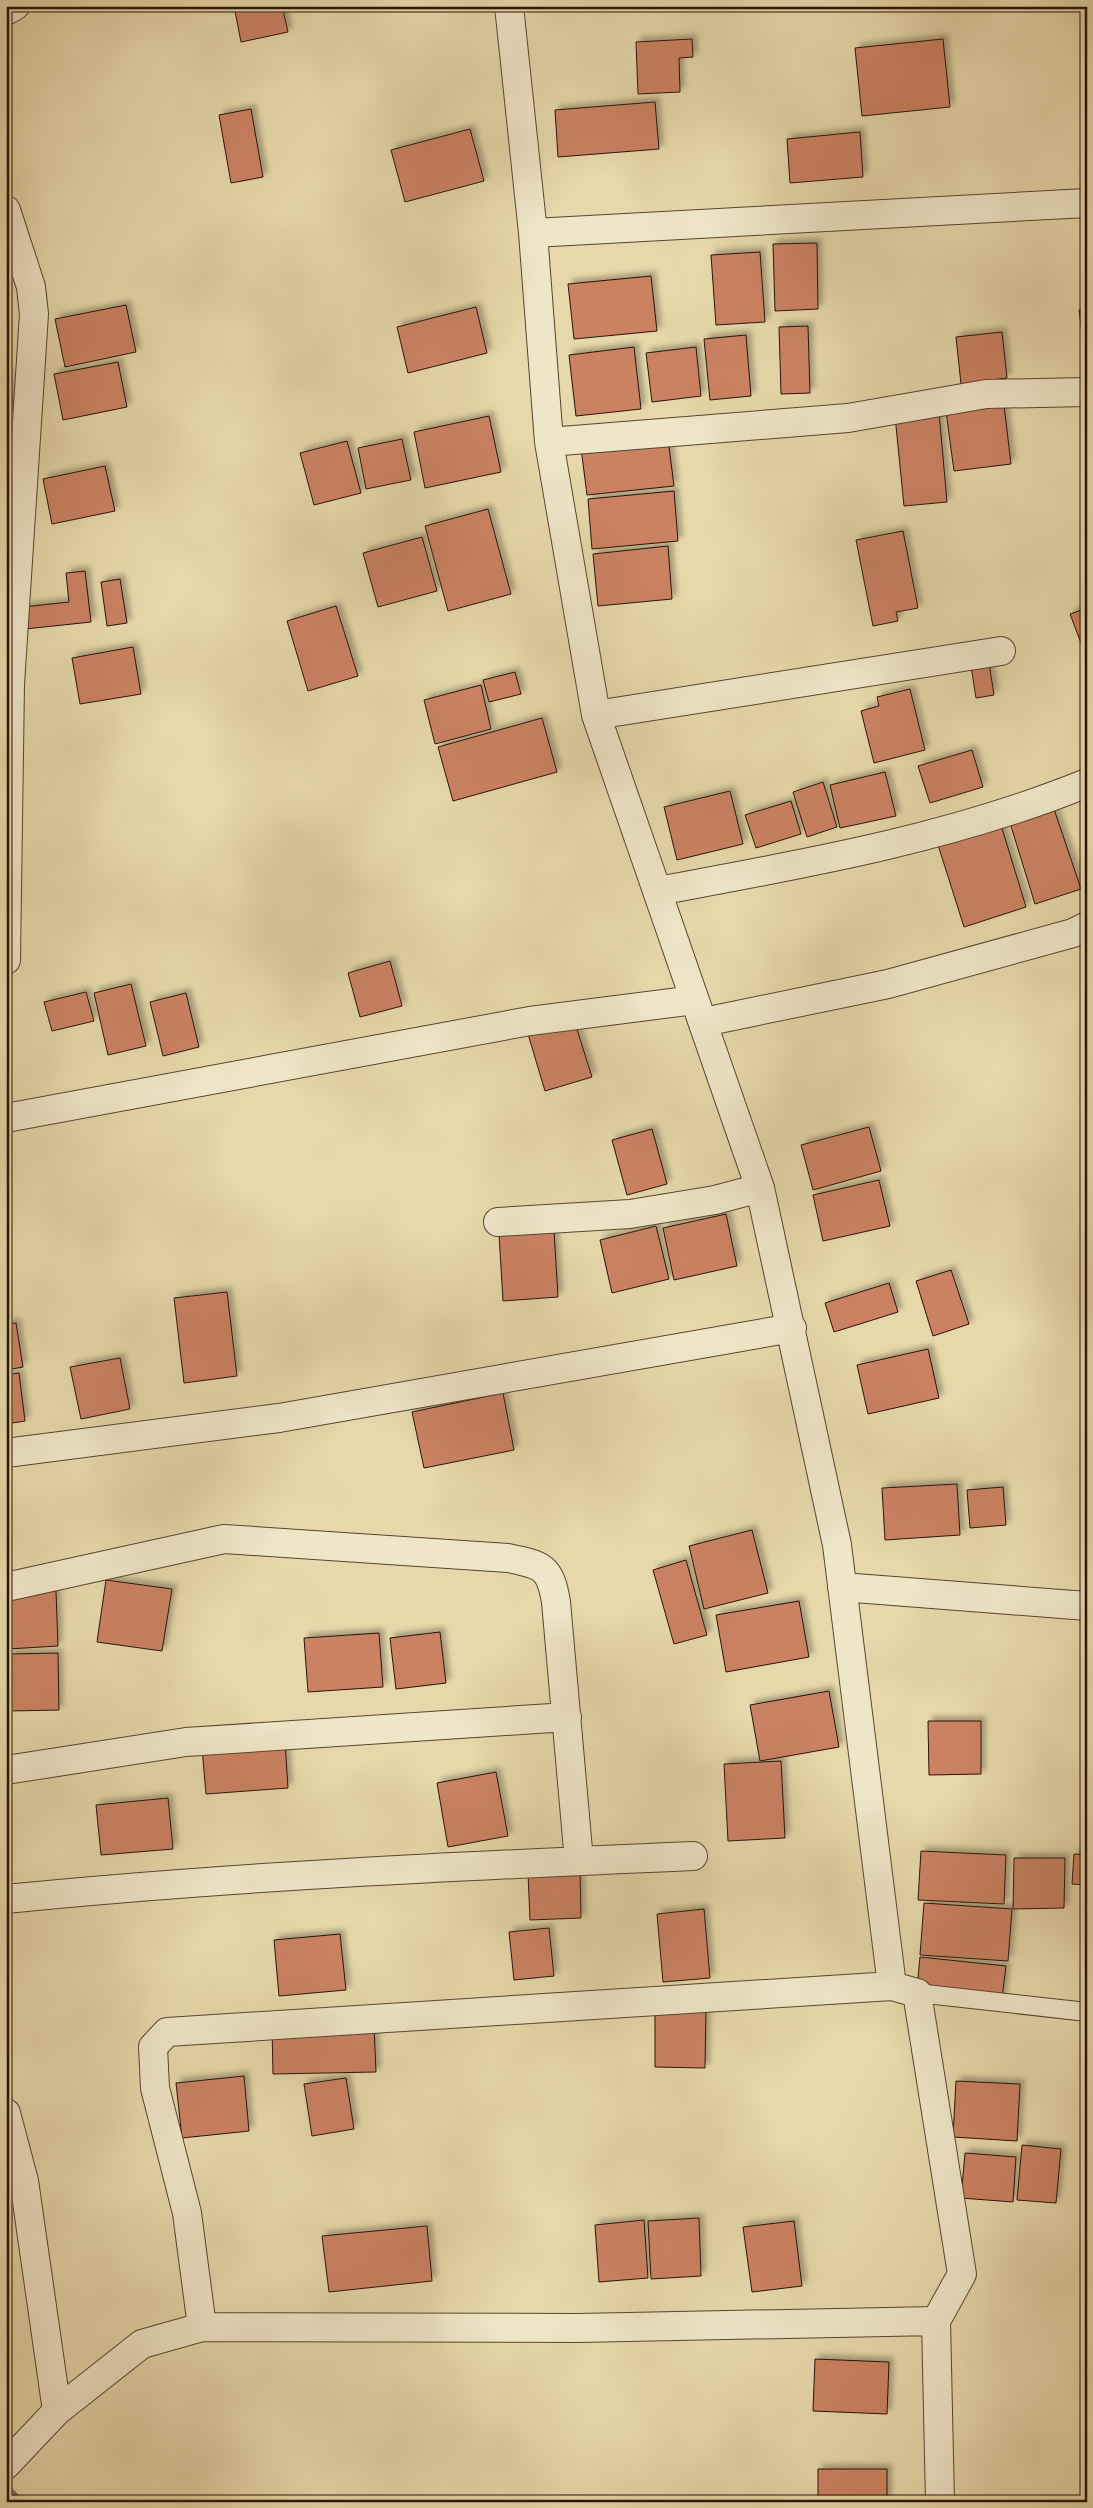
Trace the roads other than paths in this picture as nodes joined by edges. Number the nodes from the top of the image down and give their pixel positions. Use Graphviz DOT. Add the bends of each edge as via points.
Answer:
graph roads {
  1 [pos="15,6"];
  2 [pos="509,6"];
  3 [pos="6,11"];
  4 [pos="1087,203"];
  5 [pos="6,210"];
  6 [pos="534,233"];
  7 [pos="1087,392"];
  8 [pos="550,442"];
  9 [pos="1001,651"];
  10 [pos="8,685"];
  11 [pos="596,715"];
  12 [pos="1087,783"];
  13 [pos="658,891"];
  14 [pos="1087,926"];
  15 [pos="6,960"];
  16 [pos="699,1011"];
  17 [pos="6,1118"];
  18 [pos="760,1188"];
  19 [pos="498,1222"];
  20 [pos="792,1328"];
  21 [pos="6,1453"];
  22 [pos="6,1587"];
  23 [pos="842,1587"];
  24 [pos="1087,1606"];
  25 [pos="568,1717"];
  26 [pos="6,1770"];
  27 [pos="694,1856"];
  28 [pos="579,1861"];
  29 [pos="6,1899"];
  30 [pos="905,1989"];
  31 [pos="1087,2012"];
  32 [pos="6,2113"];
  33 [pos="936,2321"];
  34 [pos="202,2327"];
  35 [pos="57,2411"];
  36 [pos="6,2465"];
  37 [pos="940,2502"];
  1 -- 3 [label="street"];
  2 -- 6 [label="street"];
  4 -- 6 [label="street"];
  5 -- 10 [label="street" via="31,287 34,314"];
  6 -- 8 [label="street"];
  7 -- 8 [label="street" via="986,394 848,418"];
  8 -- 11 [label="street"];
  9 -- 11 [label="street"];
  10 -- 15 [label="street"];
  11 -- 13 [label="street"];
  12 -- 13 [label="street" via="1046,800 840,858"];
  13 -- 16 [label="street"];
  14 -- 16 [label="street" via="1064,936 888,984"];
  16 -- 17 [label="street" via="530,1021"];
  16 -- 18 [label="street"];
  18 -- 19 [label="street" via="715,1200 630,1214"];
  18 -- 20 [label="street"];
  20 -- 21 [label="street" via="279,1418"];
  20 -- 23 [label="street" via="837,1545"];
  22 -- 25 [label="street" via="224,1539 508,1558 537,1564 552,1579"];
  23 -- 24 [label="street"];
  23 -- 30 [label="street"];
  25 -- 26 [label="street" via="186,1742"];
  25 -- 28 [label="street"];
  27 -- 28 [label="street"];
  28 -- 29 [label="street" via="109,1889"];
  30 -- 31 [label="lane"];
  30 -- 33 [label="street" via="962,2274"];
  30 -- 34 [label="street" via="167,2032 153,2047 155,2088 187,2213"];
  32 -- 35 [label="street" via="24,2181"];
  33 -- 34 [label="street" via="578,2328"];
  33 -- 37 [label="street"];
  34 -- 35 [label="street" via="142,2344"];
  35 -- 36 [label="street"];
}
